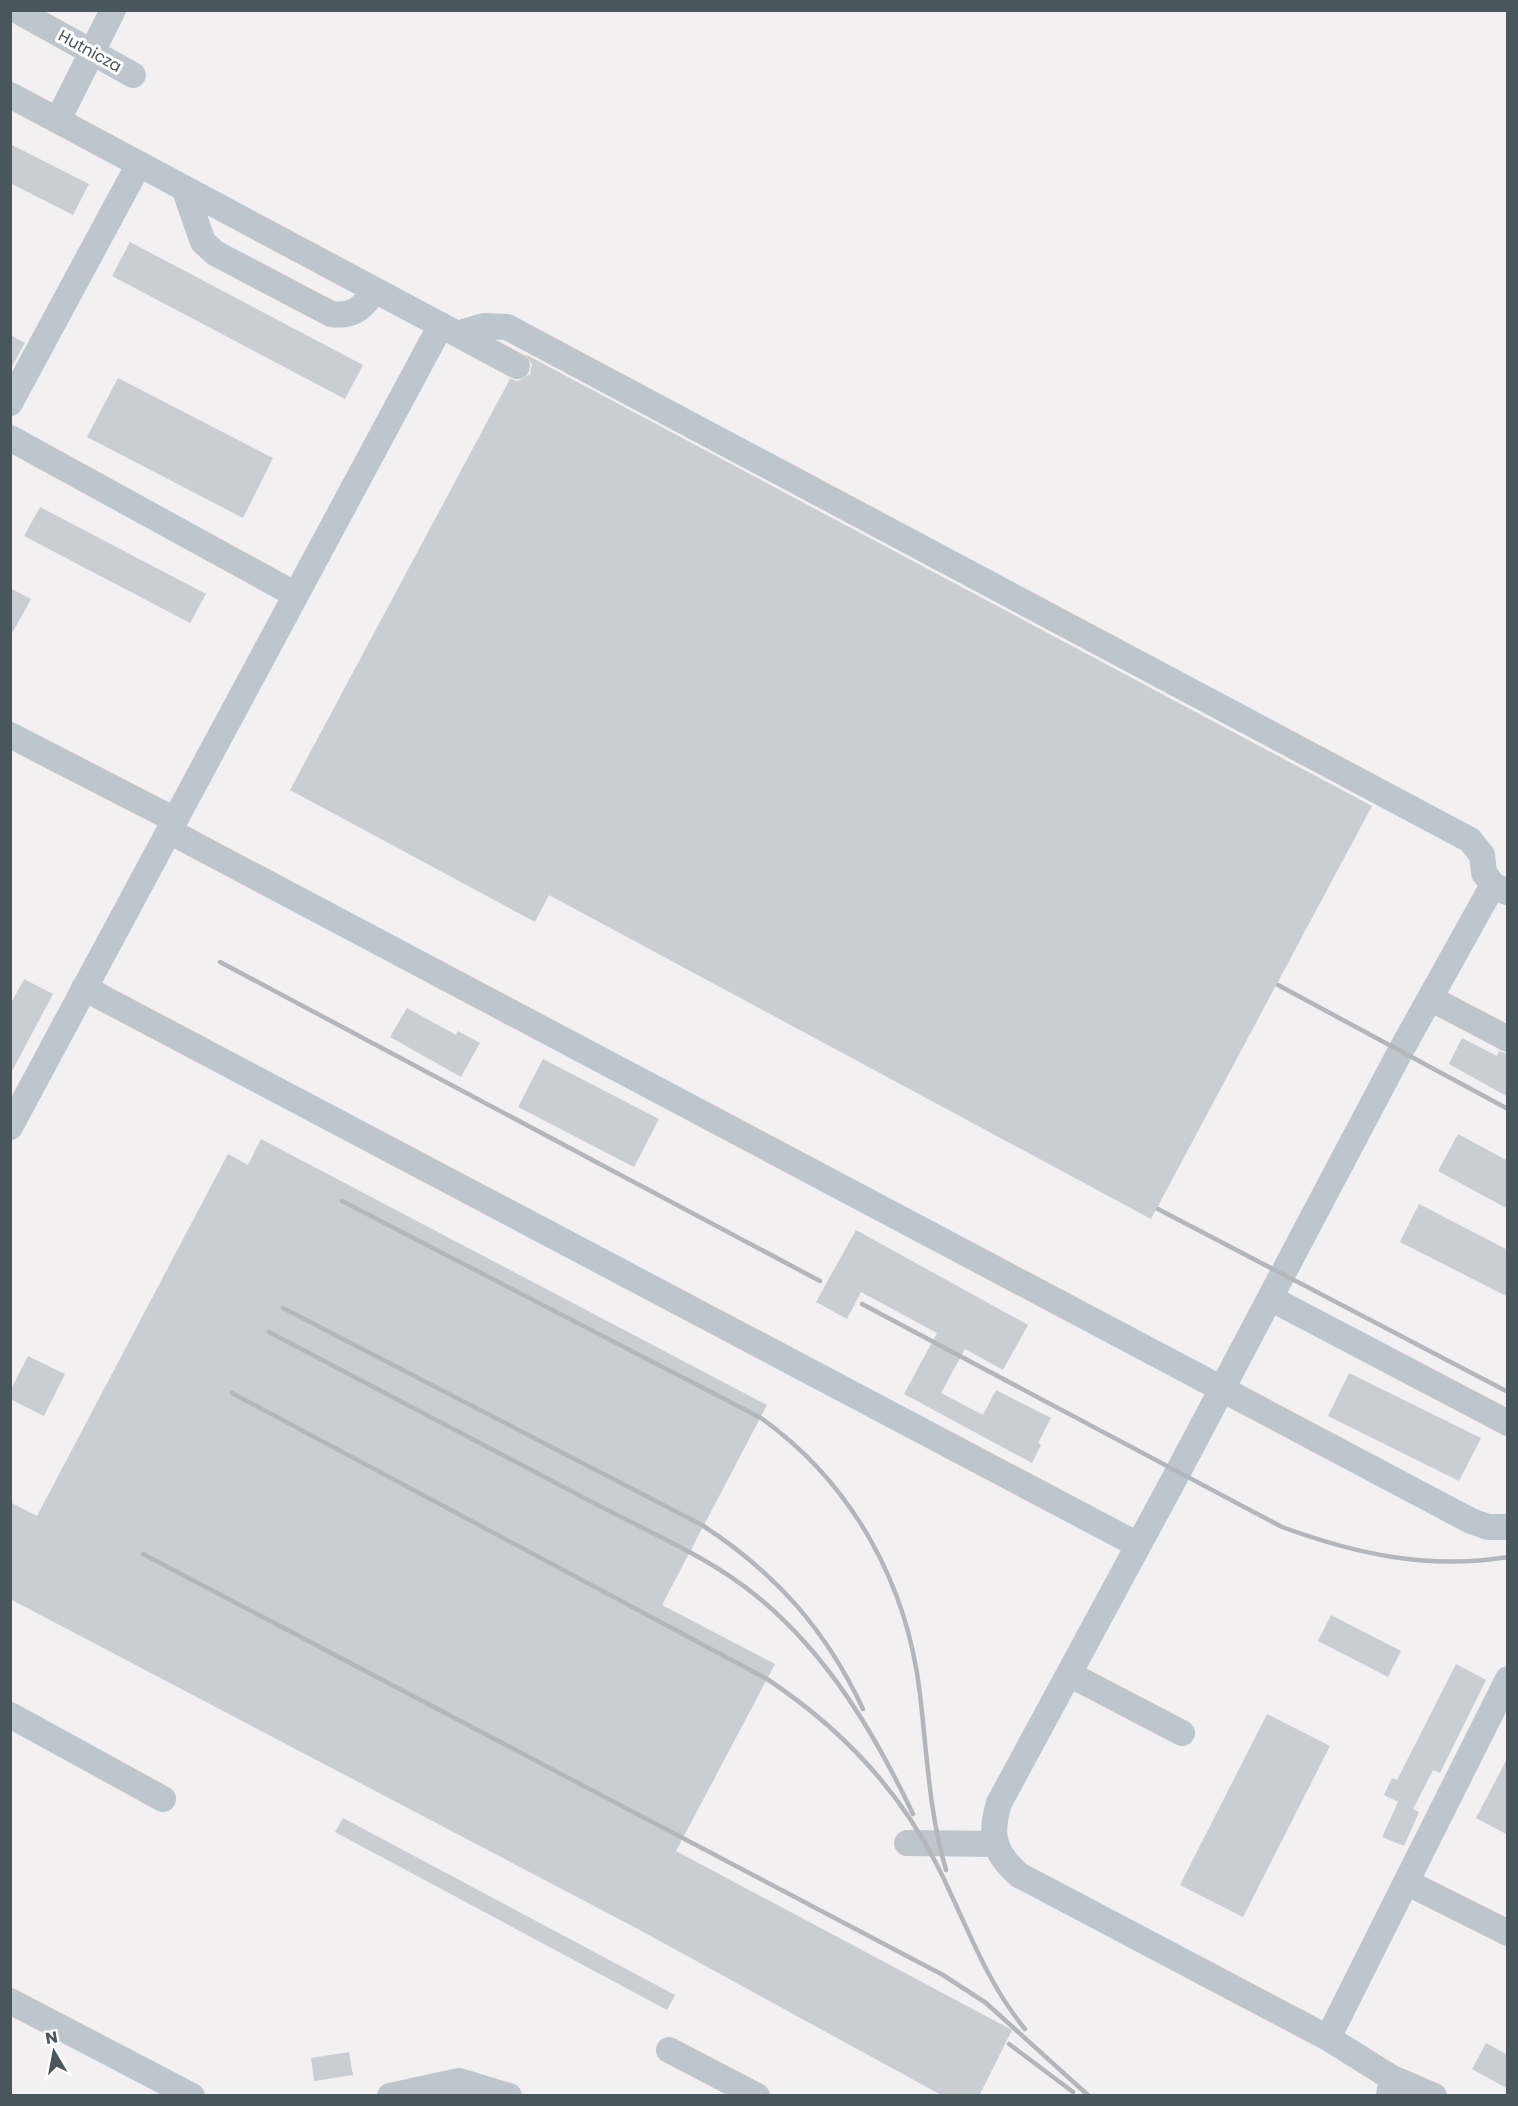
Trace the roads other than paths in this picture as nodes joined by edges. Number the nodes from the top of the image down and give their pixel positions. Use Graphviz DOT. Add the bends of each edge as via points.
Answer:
graph roads {
  1 [pos="16,10"];
  2 [pos="113,10"];
  3 [pos="92,52"];
  4 [pos="133,75"];
  5 [pos="10,95"];
  6 [pos="57,120"];
  7 [pos="139,164"];
  8 [pos="184,188"];
  9 [pos="375,290"];
  10 [pos="449,330"];
  11 [pos="517,366"];
  12 [pos="10,403"];
  13 [pos="10,438"];
  14 [pos="296,595"];
  15 [pos="10,735"];
  16 [pos="172,825"];
  17 [pos="1500,888"];
  18 [pos="84,988"];
  19 [pos="1430,998"];
  20 [pos="1508,1039"];
  21 [pos="10,1127"];
  22 [pos="1270,1298"];
  23 [pos="1221,1390"];
  24 [pos="1508,1423"];
  25 [pos="1508,1527"];
  26 [pos="1138,1545"];
  27 [pos="1069,1674"];
  28 [pos="1508,1679"];
  29 [pos="10,1715"];
  30 [pos="1182,1732"];
  31 [pos="163,1799"];
  32 [pos="907,1843"];
  33 [pos="996,1844"];
  34 [pos="1406,1882"];
  35 [pos="1508,1933"];
  36 [pos="10,2001"];
  37 [pos="1328,2038"];
  38 [pos="669,2050"];
  39 [pos="1390,2086"];
  40 [pos="192,2096"];
  41 [pos="390,2096"];
  42 [pos="509,2096"];
  43 [pos="757,2096"];
  44 [pos="1434,2096"];
  1 -- 3 [label="lane, Hutnicza"];
  2 -- 3 [label="lane"];
  3 -- 4 [label="lane, Hutnicza"];
  3 -- 6 [label="lane"];
  5 -- 6 [label="lane"];
  6 -- 7 [label="lane"];
  7 -- 8 [label="lane"];
  7 -- 12 [label="lane"];
  8 -- 9 [label="lane"];
  8 -- 9 [label="lane" via="202,242 225,259 331,315 343,316 362,309"];
  9 -- 10 [label="lane"];
  10 -- 11 [label="lane"];
  10 -- 14 [label="lane"];
  10 -- 17 [label="lane" via="507,327 1470,840 1482,855 1484,873"];
  13 -- 14 [label="lane"];
  14 -- 16 [label="lane"];
  15 -- 16 [label="lane"];
  16 -- 18 [label="lane"];
  16 -- 23 [label="lane"];
  17 -- 19 [label="lane"];
  18 -- 21 [label="lane"];
  18 -- 26 [label="lane"];
  19 -- 20 [label="lane"];
  19 -- 22 [label="lane"];
  22 -- 23 [label="lane"];
  22 -- 24 [label="lane"];
  23 -- 25 [label="lane" via="1471,1521 1488,1527"];
  23 -- 26 [label="lane"];
  26 -- 27 [label="lane"];
  27 -- 30 [label="lane"];
  27 -- 33 [label="lane" via="999,1803 992,1825"];
  28 -- 34 [label="lane"];
  29 -- 31 [label="lane"];
  32 -- 33 [label="lane"];
  33 -- 37 [label="lane" via="1006,1863 1019,1875"];
  34 -- 35 [label="lane"];
  34 -- 37 [label="lane"];
  36 -- 40 [label="lane"];
  37 -- 39 [label="lane"];
  38 -- 43 [label="lane"];
  39 -- 44 [label="lane"];
  41 -- 42 [label="lane" via="459,2081"];
}
